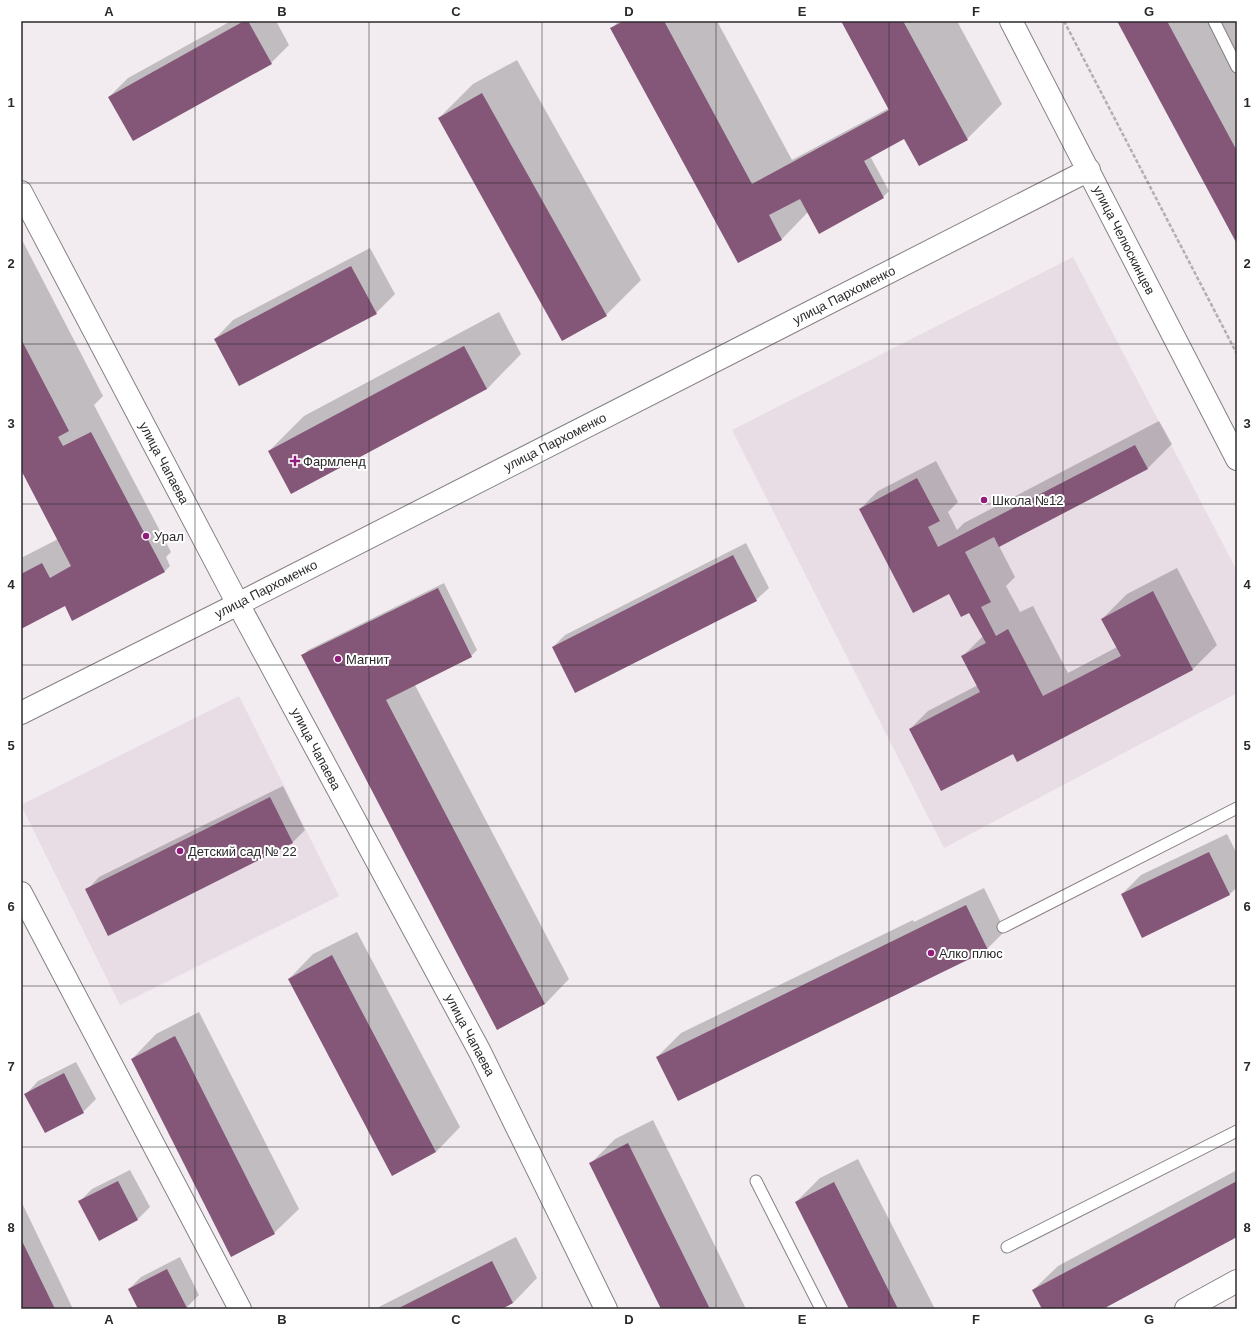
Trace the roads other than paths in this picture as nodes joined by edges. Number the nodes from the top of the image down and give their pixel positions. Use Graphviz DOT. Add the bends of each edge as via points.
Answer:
graph roads {
  1 [pos="1011,21"];
  2 [pos="1214,21"];
  3 [pos="1237,67"];
  4 [pos="1089,170"];
  5 [pos="21,192"];
  6 [pos="1237,459"];
  7 [pos="238,604"];
  8 [pos="21,713"];
  9 [pos="1237,809"];
  10 [pos="21,893"];
  11 [pos="1003,927"];
  12 [pos="1237,1131"];
  13 [pos="756,1180"];
  14 [pos="1007,1247"];
  15 [pos="1237,1281"];
  16 [pos="240,1309"];
  17 [pos="606,1309"];
  18 [pos="822,1309"];
  19 [pos="1186,1309"];
  1 -- 4 [label="street, улица Челюскинцев"];
  2 -- 3 [label="lane"];
  4 -- 6 [label="street, улица Челюскинцев"];
  4 -- 7 [label="street, улица Пархоменко"];
  5 -- 7 [label="street, улица Чапаева"];
  7 -- 8 [label="street, улица Пархоменко"];
  7 -- 17 [label="street, улица Чапаева" via="480,1052"];
  9 -- 11 [label="lane"];
  10 -- 16 [label="street"];
  12 -- 14 [label="lane"];
  13 -- 18 [label="lane"];
  15 -- 19 [label="street"];
}
